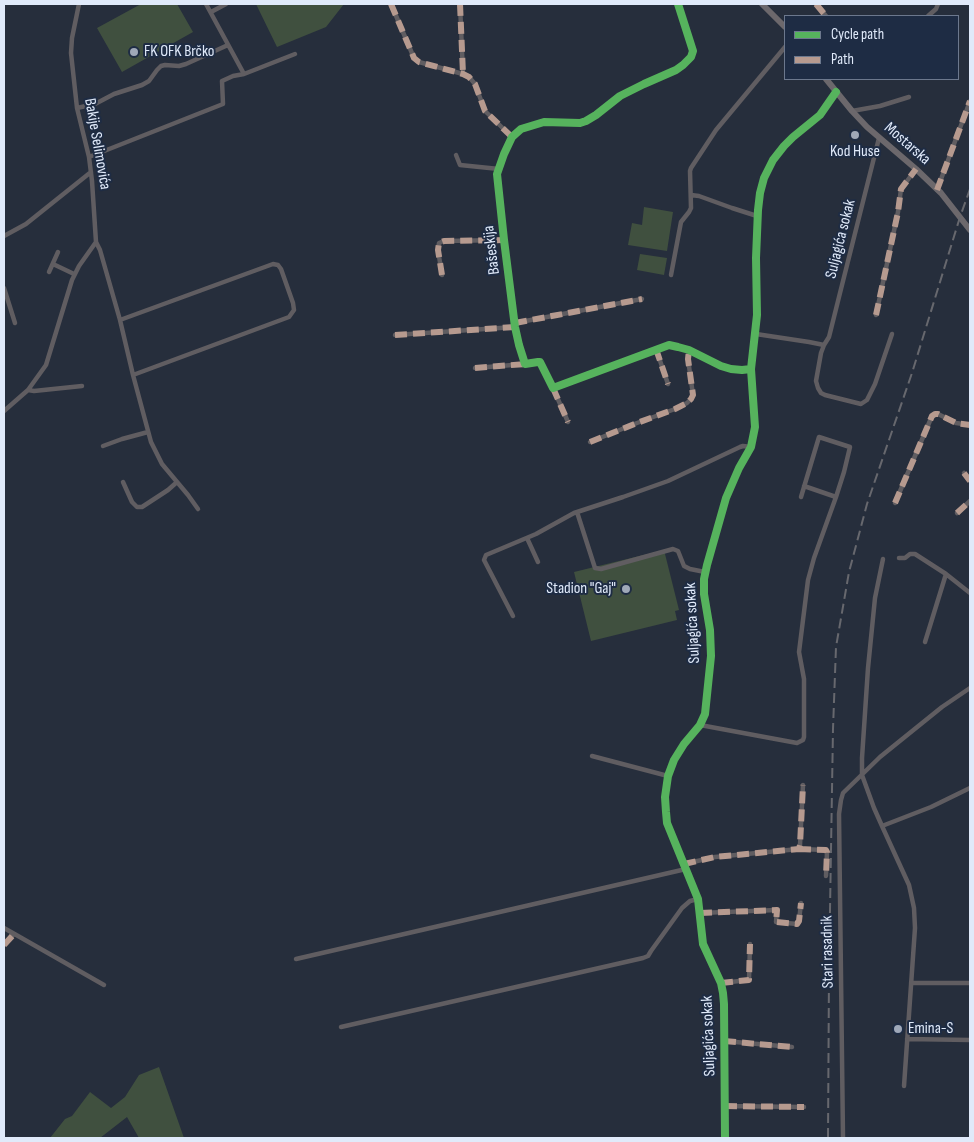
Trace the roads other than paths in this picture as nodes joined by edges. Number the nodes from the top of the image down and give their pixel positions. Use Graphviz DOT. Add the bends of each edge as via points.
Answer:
graph roads {
  1 [pos="80,4"];
  2 [pos="206,4"];
  3 [pos="226,4"];
  4 [pos="391,4"];
  5 [pos="460,4"];
  6 [pos="678,4"];
  7 [pos="762,4"];
  8 [pos="816,4"];
  9 [pos="938,4"];
  10 [pos="211,12"];
  11 [pos="825,15"];
  12 [pos="929,15"];
  13 [pos="784,27"];
  14 [pos="228,45"];
  15 [pos="784,48"];
  16 [pos="295,54"];
  17 [pos="244,74"];
  18 [pos="463,74"];
  19 [pos="827,80"];
  20 [pos="836,92"];
  21 [pos="909,97"];
  22 [pos="970,102"];
  23 [pos="77,108"];
  24 [pos="852,111"];
  25 [pos="512,137"];
  26 [pos="879,138"];
  27 [pos="456,155"];
  28 [pos="89,157"];
  29 [pos="498,169"];
  30 [pos="916,169"];
  31 [pos="91,172"];
  32 [pos="937,190"];
  33 [pos="691,196"];
  34 [pos="757,216"];
  35 [pos="970,230"];
  36 [pos="4,236"];
  37 [pos="504,240"];
  38 [pos="96,242"];
  39 [pos="58,252"];
  40 [pos="53,264"];
  41 [pos="49,272"];
  42 [pos="74,274"];
  43 [pos="671,274"];
  44 [pos="442,276"];
  45 [pos="4,288"];
  46 [pos="642,299"];
  47 [pos="876,315"];
  48 [pos="120,320"];
  49 [pos="15,323"];
  50 [pos="515,325"];
  51 [pos="756,334"];
  52 [pos="892,334"];
  53 [pos="395,335"];
  54 [pos="824,346"];
  55 [pos="656,349"];
  56 [pos="689,350"];
  57 [pos="525,364"];
  58 [pos="475,368"];
  59 [pos="751,369"];
  60 [pos="133,375"];
  61 [pos="668,384"];
  62 [pos="82,386"];
  63 [pos="554,388"];
  64 [pos="28,390"];
  65 [pos="4,411"];
  66 [pos="568,422"];
  67 [pos="970,425"];
  68 [pos="148,432"];
  69 [pos="590,442"];
  70 [pos="103,446"];
  71 [pos="751,447"];
  72 [pos="964,473"];
  73 [pos="970,481"];
  74 [pos="123,482"];
  75 [pos="177,482"];
  76 [pos="804,486"];
  77 [pos="836,496"];
  78 [pos="801,497"];
  79 [pos="970,501"];
  80 [pos="895,502"];
  81 [pos="198,509"];
  82 [pos="577,512"];
  83 [pos="957,513"];
  84 [pos="527,538"];
  85 [pos="899,558"];
  86 [pos="884,559"];
  87 [pos="538,562"];
  88 [pos="705,572"];
  89 [pos="946,574"];
  90 [pos="970,593"];
  91 [pos="512,616"];
  92 [pos="925,642"];
  93 [pos="970,688"];
  94 [pos="700,725"];
  95 [pos="592,756"];
  96 [pos="862,774"];
  97 [pos="668,776"];
  98 [pos="803,785"];
  99 [pos="970,788"];
  100 [pos="882,826"];
  101 [pos="798,849"];
  102 [pos="685,866"];
  103 [pos="826,876"];
  104 [pos="698,899"];
  105 [pos="801,903"];
  106 [pos="700,913"];
  107 [pos="4,928"];
  108 [pos="14,934"];
  109 [pos="750,944"];
  110 [pos="4,945"];
  111 [pos="296,959"];
  112 [pos="721,983"];
  113 [pos="911,983"];
  114 [pos="970,983"];
  115 [pos="104,985"];
  116 [pos="341,1027"];
  117 [pos="906,1039"];
  118 [pos="724,1040"];
  119 [pos="970,1040"];
  120 [pos="792,1046"];
  121 [pos="904,1086"];
  122 [pos="725,1106"];
  123 [pos="804,1107"];
  124 [pos="726,1138"];
  125 [pos="843,1138"];
  1 -- 23 [label="street, Bakije Selimovića" via="71,53"];
  2 -- 10 [label="street"];
  3 -- 10 [label="street"];
  4 -- 18 [label="street" via="414,58"];
  5 -- 18 [label="street"];
  6 -- 25 [label="street" via="693,51 683,65 620,96 586,121 539,123"];
  7 -- 13 [label="main road"];
  8 -- 11 [label="street"];
  9 -- 12 [label="street"];
  10 -- 14 [label="street"];
  14 -- 17 [label="street"];
  14 -- 23 [label="street" via="186,64 162,66 142,85"];
  15 -- 33 [label="street" via="716,130 693,165 690,171"];
  16 -- 17 [label="street"];
  17 -- 28 [label="street" via="222,81 223,104"];
  18 -- 25 [label="street" via="475,84 489,116"];
  19 -- 20 [label="main road, Mostarska"];
  20 -- 24 [label="main road, Mostarska"];
  20 -- 34 [label="street, Suljagića sokak" via="820,115 793,137 773,160 762,185"];
  21 -- 24 [label="street"];
  22 -- 32 [label="street"];
  23 -- 28 [label="street, Bakije Selimovića"];
  24 -- 26 [label="main road, Mostarska"];
  25 -- 29 [label="street, Bašeskija"];
  26 -- 30 [label="main road, Mostarska"];
  26 -- 54 [label="street, Suljagića sokak"];
  27 -- 29 [label="street" via="460,165"];
  28 -- 31 [label="street, Bakije Selimovića"];
  29 -- 37 [label="street, Bašeskija"];
  30 -- 32 [label="main road, Mostarska"];
  30 -- 47 [label="street" via="901,189"];
  31 -- 36 [label="street" via="26,224"];
  31 -- 38 [label="street, Bakije Selimovića"];
  32 -- 35 [label="main road, Mostarska"];
  33 -- 34 [label="street"];
  33 -- 43 [label="street" via="691,208 681,222"];
  34 -- 51 [label="street, Suljagića sokak"];
  37 -- 44 [label="street" via="439,243"];
  37 -- 50 [label="street, Bašeskija"];
  38 -- 42 [label="street"];
  38 -- 48 [label="street, Bakije Selimovića"];
  39 -- 40 [label="street"];
  40 -- 41 [label="street"];
  40 -- 42 [label="street"];
  42 -- 64 [label="street" via="46,365"];
  45 -- 49 [label="street"];
  46 -- 50 [label="street"];
  48 -- 60 [label="street, Bakije Selimovića"];
  48 -- 60 [label="street" via="273,264 281,269 293,302 294,310 289,317"];
  50 -- 53 [label="street"];
  50 -- 57 [label="street, Bašeskija"];
  51 -- 54 [label="street"];
  51 -- 59 [label="street, Suljagića sokak"];
  52 -- 54 [label="street, Suljagića sokak" via="875,384 867,400 861,404 821,393 816,381"];
  55 -- 56 [label="street" via="669,345"];
  55 -- 61 [label="street"];
  55 -- 63 [label="street"];
  56 -- 59 [label="street" via="721,366"];
  56 -- 69 [label="street" via="693,396 687,403"];
  57 -- 58 [label="street"];
  57 -- 63 [label="street" via="540,362"];
  59 -- 71 [label="street, Suljagića sokak" via="755,428"];
  60 -- 68 [label="street, Bakije Selimovića"];
  62 -- 64 [label="street"];
  63 -- 66 [label="street"];
  64 -- 65 [label="street"];
  67 -- 80 [label="street" via="956,423 938,414 932,416"];
  68 -- 70 [label="street"];
  68 -- 75 [label="street, Bakije Selimovića" via="162,464"];
  71 -- 82 [label="street" via="740,447 668,480"];
  71 -- 88 [label="street, Suljagića sokak" via="726,498"];
  72 -- 73 [label="street"];
  74 -- 75 [label="street" via="132,502 142,507"];
  75 -- 81 [label="street, Bakije Selimovića"];
  76 -- 77 [label="street"];
  76 -- 77 [label="street" via="819,437 850,447"];
  76 -- 78 [label="street"];
  77 -- 94 [label="street" via="808,580 799,652 804,679 803,740 797,743"];
  79 -- 83 [label="street"];
  82 -- 84 [label="street"];
  82 -- 88 [label="street" via="596,568 673,549 678,551 684,566"];
  84 -- 87 [label="street"];
  84 -- 91 [label="street" via="484,557"];
  85 -- 89 [label="street" via="915,554"];
  86 -- 96 [label="street" via="875,598"];
  88 -- 94 [label="street, Suljagića sokak" via="703,586 711,656 705,714"];
  89 -- 90 [label="street"];
  89 -- 92 [label="street"];
  93 -- 96 [label="street, Stari rasadnik" via="942,707"];
  94 -- 97 [label="street, Suljagića sokak" via="676,756"];
  95 -- 97 [label="street"];
  96 -- 100 [label="street"];
  96 -- 125 [label="street, Stari rasadnik" via="844,793 839,814"];
  97 -- 102 [label="street, Suljagića sokak" via="667,823"];
  98 -- 101 [label="street"];
  99 -- 100 [label="street"];
  100 -- 113 [label="street" via="909,886 914,908"];
  101 -- 102 [label="street" via="715,856"];
  101 -- 103 [label="street" via="826,850"];
  102 -- 104 [label="street, Suljagića sokak"];
  102 -- 111 [label="street"];
  104 -- 106 [label="street, Suljagića sokak"];
  104 -- 116 [label="street" via="682,908 652,951 643,958"];
  105 -- 106 [label="street" via="797,924 776,922 777,910"];
  106 -- 112 [label="street, Suljagića sokak" via="703,944"];
  107 -- 108 [label="street"];
  108 -- 110 [label="street"];
  108 -- 115 [label="street"];
  109 -- 112 [label="street" via="749,980"];
  112 -- 118 [label="street, Suljagića sokak"];
  113 -- 114 [label="street"];
  113 -- 117 [label="street"];
  117 -- 119 [label="street"];
  117 -- 121 [label="street"];
  118 -- 120 [label="street, Suljagića sokak"];
  118 -- 122 [label="street, Suljagića sokak"];
  122 -- 123 [label="street"];
  122 -- 124 [label="street, Suljagića sokak"];
}
